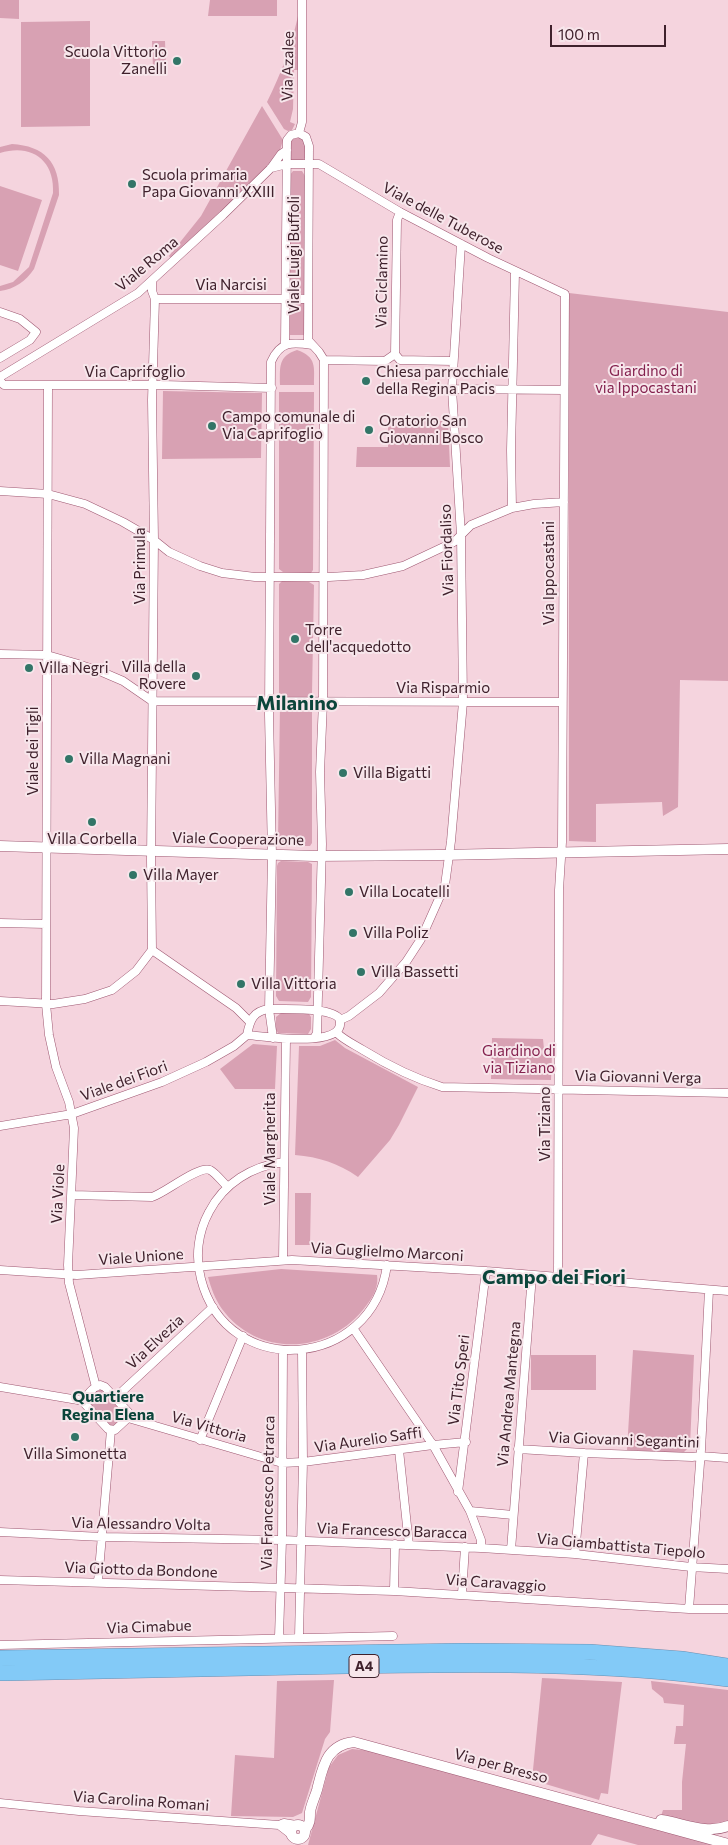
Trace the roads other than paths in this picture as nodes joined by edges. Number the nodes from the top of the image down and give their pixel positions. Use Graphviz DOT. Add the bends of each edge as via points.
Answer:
graph roads {
  1 [pos="302,0"];
  2 [pos="299,133"];
  3 [pos="287,150"];
  4 [pos="287,164"];
  5 [pos="309,164"];
  6 [pos="271,168"];
  7 [pos="400,212"];
  8 [pos="461,244"];
  9 [pos="515,272"];
  10 [pos="152,281"];
  11 [pos="565,294"];
  12 [pos="286,298"];
  13 [pos="155,299"];
  14 [pos="308,299"];
  15 [pos="0,312"];
  16 [pos="285,344"];
  17 [pos="312,346"];
  18 [pos="395,354"];
  19 [pos="0,358"];
  20 [pos="324,360"];
  21 [pos="453,361"];
  22 [pos="0,377"];
  23 [pos="0,381"];
  24 [pos="48,385"];
  25 [pos="153,385"];
  26 [pos="272,388"];
  27 [pos="452,389"];
  28 [pos="512,390"];
  29 [pos="564,390"];
  30 [pos="0,492"];
  31 [pos="48,494"];
  32 [pos="564,502"];
  33 [pos="512,508"];
  34 [pos="461,535"];
  35 [pos="154,540"];
  36 [pos="270,577"];
  37 [pos="323,577"];
  38 [pos="0,654"];
  39 [pos="47,655"];
  40 [pos="152,701"];
  41 [pos="270,702"];
  42 [pos="323,702"];
  43 [pos="463,702"];
  44 [pos="562,702"];
  45 [pos="0,846"];
  46 [pos="46,847"];
  47 [pos="728,849"];
  48 [pos="152,851"];
  49 [pos="562,852"];
  50 [pos="272,855"];
  51 [pos="448,855"];
  52 [pos="322,856"];
  53 [pos="0,923"];
  54 [pos="46,924"];
  55 [pos="152,950"];
  56 [pos="0,1001"];
  57 [pos="46,1004"];
  58 [pos="269,1009"];
  59 [pos="317,1011"];
  60 [pos="340,1020"];
  61 [pos="250,1022"];
  62 [pos="334,1034"];
  63 [pos="247,1035"];
  64 [pos="273,1038"];
  65 [pos="314,1038"];
  66 [pos="286,1039"];
  67 [pos="559,1089"];
  68 [pos="728,1093"];
  69 [pos="72,1114"];
  70 [pos="0,1126"];
  71 [pos="284,1162"];
  72 [pos="228,1187"];
  73 [pos="72,1195"];
  74 [pos="283,1260"];
  75 [pos="386,1265"];
  76 [pos="198,1267"];
  77 [pos="0,1270"];
  78 [pos="486,1271"];
  79 [pos="69,1275"];
  80 [pos="532,1275"];
  81 [pos="558,1276"];
  82 [pos="710,1290"];
  83 [pos="728,1291"];
  84 [pos="213,1307"];
  85 [pos="353,1328"];
  86 [pos="243,1336"];
  87 [pos="283,1350"];
  88 [pos="302,1350"];
  89 [pos="0,1387"];
  90 [pos="96,1387"];
  91 [pos="115,1398"];
  92 [pos="84,1401"];
  93 [pos="128,1418"];
  94 [pos="111,1430"];
  95 [pos="200,1440"];
  96 [pos="466,1442"];
  97 [pos="433,1445"];
  98 [pos="518,1449"];
  99 [pos="399,1450"];
  100 [pos="584,1453"];
  101 [pos="700,1456"];
  102 [pos="728,1458"];
  103 [pos="303,1462"];
  104 [pos="282,1463"];
  105 [pos="458,1492"];
  106 [pos="470,1511"];
  107 [pos="513,1515"];
  108 [pos="0,1532"];
  109 [pos="102,1537"];
  110 [pos="282,1540"];
  111 [pos="302,1541"];
  112 [pos="395,1544"];
  113 [pos="408,1545"];
  114 [pos="465,1547"];
  115 [pos="482,1548"];
  116 [pos="511,1550"];
  117 [pos="574,1554"];
  118 [pos="691,1567"];
  119 [pos="728,1569"];
  120 [pos="0,1580"];
  121 [pos="98,1582"];
  122 [pos="281,1588"];
  123 [pos="301,1588"];
  124 [pos="394,1591"];
  125 [pos="462,1594"];
  126 [pos="689,1609"];
  127 [pos="728,1609"];
  128 [pos="393,1636"];
  129 [pos="279,1637"];
  130 [pos="299,1637"];
  131 [pos="0,1645"];
  132 [pos="0,1658"];
  133 [pos="728,1666"];
  134 [pos="0,1673"];
  135 [pos="728,1679"];
  136 [pos="0,1803"];
  137 [pos="634,1818"];
  138 [pos="728,1826"];
  139 [pos="298,1835"];
  140 [pos="728,1844"];
  1 -- 2 [label="street, Via Azalee" via="302,122"];
  2 -- 3 [label="street, Viale Roma" via="289,137"];
  2 -- 5 [label="street, Viale Luigi Buffoli" via="308,141"];
  3 -- 4 [label="street, Viale Luigi Buffoli"];
  3 -- 6 [label="street, Viale Roma"];
  4 -- 5 [label="street, Viale delle Tuberose"];
  4 -- 6 [label="street, Viale Roma"];
  4 -- 12 [label="street, Viale Luigi Buffoli"];
  5 -- 7 [label="street, Viale delle Tuberose" via="319,164"];
  5 -- 14 [label="street, Viale Luigi Buffoli"];
  6 -- 10 [label="street, Viale Roma"];
  7 -- 8 [label="street, Viale delle Tuberose"];
  7 -- 18 [label="street, Via Ciclamino" via="397,220"];
  8 -- 9 [label="street, Viale delle Tuberose"];
  8 -- 21 [label="street, Via Fiordaliso"];
  9 -- 11 [label="street, Viale delle Tuberose"];
  9 -- 28 [label="street"];
  10 -- 13 [label="street, Via Primula"];
  10 -- 22 [label="street, Viale Roma" via="138,293"];
  11 -- 29 [label="street, Via Ippocastani"];
  12 -- 13 [label="street, Via Narcisi"];
  12 -- 14 [label="street, Via Narcisi"];
  12 -- 16 [label="street, Viale Luigi Buffoli"];
  13 -- 25 [label="street, Via Primula"];
  14 -- 17 [label="street, Viale Luigi Buffoli" via="308,340"];
  15 -- 19 [label="street" via="20,319 36,332 30,340"];
  16 -- 17 [label="street"];
  16 -- 26 [label="street" via="271,362"];
  17 -- 20 [label="street"];
  18 -- 20 [label="street" via="385,361"];
  18 -- 21 [label="street" via="400,360"];
  20 -- 37 [label="street"];
  21 -- 27 [label="street, Via Fiordaliso"];
  23 -- 24 [label="street, Via Caprifoglio" via="4,385"];
  24 -- 25 [label="street, Via Caprifoglio"];
  24 -- 31 [label="street, Viale dei Tigli"];
  25 -- 26 [label="street, Via Caprifoglio"];
  25 -- 35 [label="street, Via Primula"];
  26 -- 36 [label="street"];
  27 -- 28 [label="street"];
  27 -- 34 [label="street, Via Fiordaliso"];
  28 -- 29 [label="street"];
  28 -- 33 [label="street"];
  29 -- 32 [label="street, Via Ippocastani"];
  30 -- 31 [label="street"];
  31 -- 35 [label="street" via="85,504"];
  31 -- 39 [label="street, Viale dei Tigli"];
  32 -- 33 [label="street"];
  32 -- 44 [label="street, Via Ippocastani"];
  33 -- 34 [label="street" via="471,525"];
  34 -- 37 [label="street" via="444,548 403,566 363,575"];
  34 -- 43 [label="street, Via Fiordaliso"];
  35 -- 36 [label="street" via="169,552 200,566 244,577"];
  35 -- 40 [label="street, Via Primula"];
  36 -- 37 [label="street"];
  36 -- 41 [label="street"];
  37 -- 42 [label="street"];
  38 -- 39 [label="street"];
  39 -- 40 [label="street" via="123,681"];
  39 -- 46 [label="street, Viale dei Tigli"];
  40 -- 41 [label="street"];
  40 -- 48 [label="street, Via Primula"];
  41 -- 42 [label="street"];
  41 -- 50 [label="street"];
  42 -- 43 [label="street, Via Risparmio"];
  42 -- 52 [label="street" via="320,772"];
  43 -- 44 [label="street, Via Risparmio"];
  43 -- 51 [label="street, Via Fiordaliso"];
  44 -- 49 [label="street, Via Ippocastani"];
  45 -- 46 [label="street, Viale Cooperazione"];
  46 -- 48 [label="street, Viale Cooperazione"];
  46 -- 54 [label="street, Viale dei Tigli"];
  47 -- 49 [label="street, Viale Cooperazione"];
  48 -- 50 [label="street, Viale Cooperazione"];
  48 -- 55 [label="street, Via Primula"];
  49 -- 51 [label="street, Viale Cooperazione"];
  49 -- 67 [label="street, Via Tiziano"];
  50 -- 52 [label="street, Viale Cooperazione"];
  50 -- 58 [label="street"];
  51 -- 52 [label="street, Viale Cooperazione"];
  51 -- 60 [label="street, Via Fiordaliso" via="445,885 411,955 379,993"];
  52 -- 59 [label="street"];
  53 -- 54 [label="street"];
  54 -- 57 [label="street, Viale dei Tigli"];
  55 -- 57 [label="street" via="136,971 112,990 85,999"];
  55 -- 61 [label="street" via="236,1008"];
  56 -- 57 [label="street"];
  57 -- 69 [label="street, Viale dei Tigli" via="56,1067"];
  58 -- 59 [label="street"];
  58 -- 61 [label="street" via="256,1014"];
  58 -- 64 [label="street"];
  59 -- 60 [label="street" via="334,1014"];
  59 -- 65 [label="street"];
  60 -- 62 [label="street" via="341,1026"];
  61 -- 63 [label="street"];
  62 -- 65 [label="street"];
  62 -- 67 [label="street, Via Giovanni Verga" via="397,1070 442,1087"];
  63 -- 64 [label="street"];
  63 -- 69 [label="street, Viale dei Fiori" via="173,1078"];
  64 -- 66 [label="street"];
  65 -- 66 [label="street"];
  66 -- 71 [label="street, Viale Margherita"];
  67 -- 68 [label="street, Via Giovanni Verga"];
  67 -- 81 [label="street, Via Tiziano"];
  69 -- 70 [label="street, Viale dei Fiori"];
  69 -- 73 [label="street, Via Viole"];
  71 -- 72 [label="street" via="254,1170"];
  71 -- 74 [label="street, Viale Margherita"];
  72 -- 73 [label="street" via="211,1172 202,1169 152,1197"];
  72 -- 76 [label="street" via="212,1205 203,1225 198,1245"];
  73 -- 79 [label="street, Via Viole"];
  74 -- 75 [label="street, Via Guglielmo Marconi"];
  74 -- 76 [label="street, Viale Unione"];
  75 -- 78 [label="street, Via Guglielmo Marconi"];
  75 -- 85 [label="street" via="374,1304"];
  76 -- 79 [label="street, Viale Unione"];
  76 -- 84 [label="street" via="204,1291"];
  77 -- 79 [label="street, Viale Unione"];
  78 -- 80 [label="street, Via Guglielmo Marconi"];
  78 -- 96 [label="street, Via Tito Speri"];
  79 -- 90 [label="street, Via Viole"];
  80 -- 81 [label="street, Via Guglielmo Marconi"];
  80 -- 98 [label="street, Via Andrea Mantegna"];
  81 -- 82 [label="street, Via Guglielmo Marconi"];
  82 -- 83 [label="street, Via Guglielmo Marconi"];
  82 -- 101 [label="street"];
  84 -- 86 [label="street" via="225,1323"];
  84 -- 91 [label="street, Via Elvezia"];
  85 -- 88 [label="street" via="329,1343"];
  85 -- 97 [label="street"];
  86 -- 87 [label="street" via="264,1346"];
  86 -- 95 [label="street"];
  87 -- 88 [label="street"];
  87 -- 104 [label="street, Via Francesco Petrarca"];
  88 -- 103 [label="street"];
  89 -- 92 [label="street"];
  90 -- 91 [label="street" via="104,1386"];
  90 -- 92 [label="street"];
  91 -- 93 [label="street" via="128,1410"];
  92 -- 94 [label="street" via="87,1408"];
  93 -- 94 [label="street"];
  93 -- 95 [label="street, Via Vittoria"];
  94 -- 109 [label="street"];
  95 -- 104 [label="street, Via Vittoria"];
  96 -- 97 [label="street, Via Aurelio Saffi"];
  96 -- 105 [label="street, Via Tito Speri"];
  97 -- 99 [label="street, Via Aurelio Saffi"];
  97 -- 105 [label="street"];
  98 -- 100 [label="street, Via Giovanni Segantini"];
  98 -- 107 [label="street, Via Andrea Mantegna"];
  99 -- 103 [label="street, Via Aurelio Saffi"];
  99 -- 113 [label="street"];
  100 -- 101 [label="street, Via Giovanni Segantini"];
  100 -- 117 [label="street"];
  101 -- 102 [label="street, Via Giovanni Segantini"];
  101 -- 118 [label="street"];
  103 -- 104 [label="street, Via Vittoria"];
  103 -- 111 [label="street"];
  104 -- 110 [label="street, Via Francesco Petrarca"];
  105 -- 106 [label="street"];
  106 -- 107 [label="street"];
  106 -- 115 [label="street"];
  107 -- 116 [label="street, Via Andrea Mantegna"];
  108 -- 109 [label="street, Via Alessandro Volta"];
  109 -- 110 [label="street, Via Alessandro Volta"];
  109 -- 121 [label="street"];
  110 -- 111 [label="street, Via Alessandro Volta"];
  110 -- 122 [label="street, Via Francesco Petrarca"];
  111 -- 112 [label="street, Via Francesco Baracca"];
  111 -- 123 [label="street"];
  112 -- 113 [label="street, Via Francesco Baracca"];
  112 -- 124 [label="street"];
  113 -- 114 [label="street, Via Francesco Baracca"];
  114 -- 115 [label="street, Via Francesco Baracca"];
  114 -- 125 [label="street"];
  115 -- 116 [label="street, Via Francesco Baracca"];
  116 -- 117 [label="street, Via Giambattista Tiepolo"];
  117 -- 118 [label="street, Via Giambattista Tiepolo"];
  118 -- 119 [label="street, Via Giambattista Tiepolo"];
  118 -- 126 [label="street"];
  120 -- 121 [label="street, Via Giotto da Bondone"];
  121 -- 122 [label="street, Via Giotto da Bondone"];
  122 -- 123 [label="street, Via Giotto da Bondone"];
  122 -- 129 [label="street, Via Francesco Petrarca"];
  123 -- 124 [label="street, Via Caravaggio"];
  123 -- 130 [label="street"];
  124 -- 125 [label="street, Via Caravaggio"];
  125 -- 126 [label="street, Via Caravaggio"];
  126 -- 127 [label="street, Via Caravaggio"];
  128 -- 130 [label="street, Via Cimabue"];
  129 -- 130 [label="street, Via Cimabue"];
  129 -- 131 [label="street, Via Cimabue"];
  132 -- 133 [label="highway, A4" via="590,1652"];
  134 -- 135 [label="highway, A4" via="464,1664 595,1667"];
  136 -- 139 [label="street, Via Carolina Romani" via="284,1823"];
  137 -- 138 [label="street" via="675,1822 704,1830"];
  137 -- 139 [label="street, Via per Bresso" via="354,1742 341,1744 327,1759 310,1814"];
  137 -- 140 [label="street, Via per Bresso"];
}
